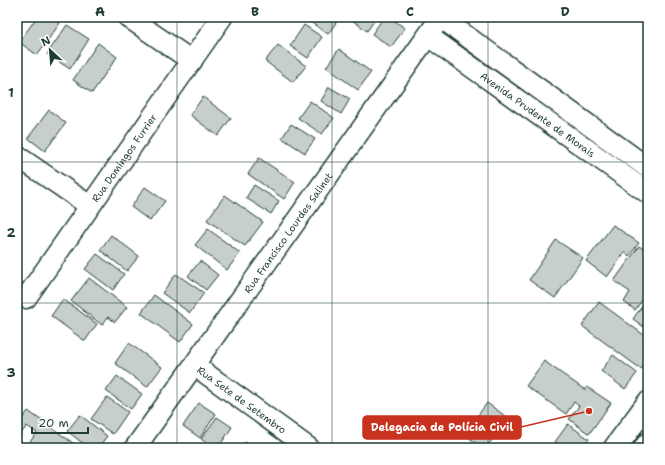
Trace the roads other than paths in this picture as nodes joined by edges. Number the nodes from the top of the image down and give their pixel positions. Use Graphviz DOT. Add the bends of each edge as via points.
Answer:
graph roads {
  1 [pos="128,17"];
  2 [pos="222,17"];
  3 [pos="440,17"];
  4 [pos="428,36"];
  5 [pos="192,61"];
  6 [pos="17,156"];
  7 [pos="648,168"];
  8 [pos="648,193"];
  9 [pos="90,206"];
  10 [pos="26,298"];
  11 [pos="194,365"];
  12 [pos="648,403"];
  13 [pos="648,444"];
  14 [pos="135,448"];
  15 [pos="309,448"];
  16 [pos="615,448"];
  17 [pos="645,448"];
  1 -- 5 [label="street"];
  2 -- 5 [label="street, Rua Domingos Furrier"];
  3 -- 4 [label="street, Rua Francisco Lourdes Salinet"];
  3 -- 7 [label="street, Avenida Prudente de Morais"];
  4 -- 8 [label="street, Avenida Prudente de Morais"];
  4 -- 11 [label="street, Rua Francisco Lourdes Salinet"];
  5 -- 9 [label="street, Rua Domingos Furrier"];
  6 -- 9 [label="street"];
  9 -- 10 [label="street, Rua Domingos Furrier"];
  11 -- 14 [label="street, Rua Francisco Lourdes Salinet"];
  11 -- 15 [label="street, Rua Sete de Setembro"];
  12 -- 16 [label="street"];
  13 -- 17 [label="street"];
}
